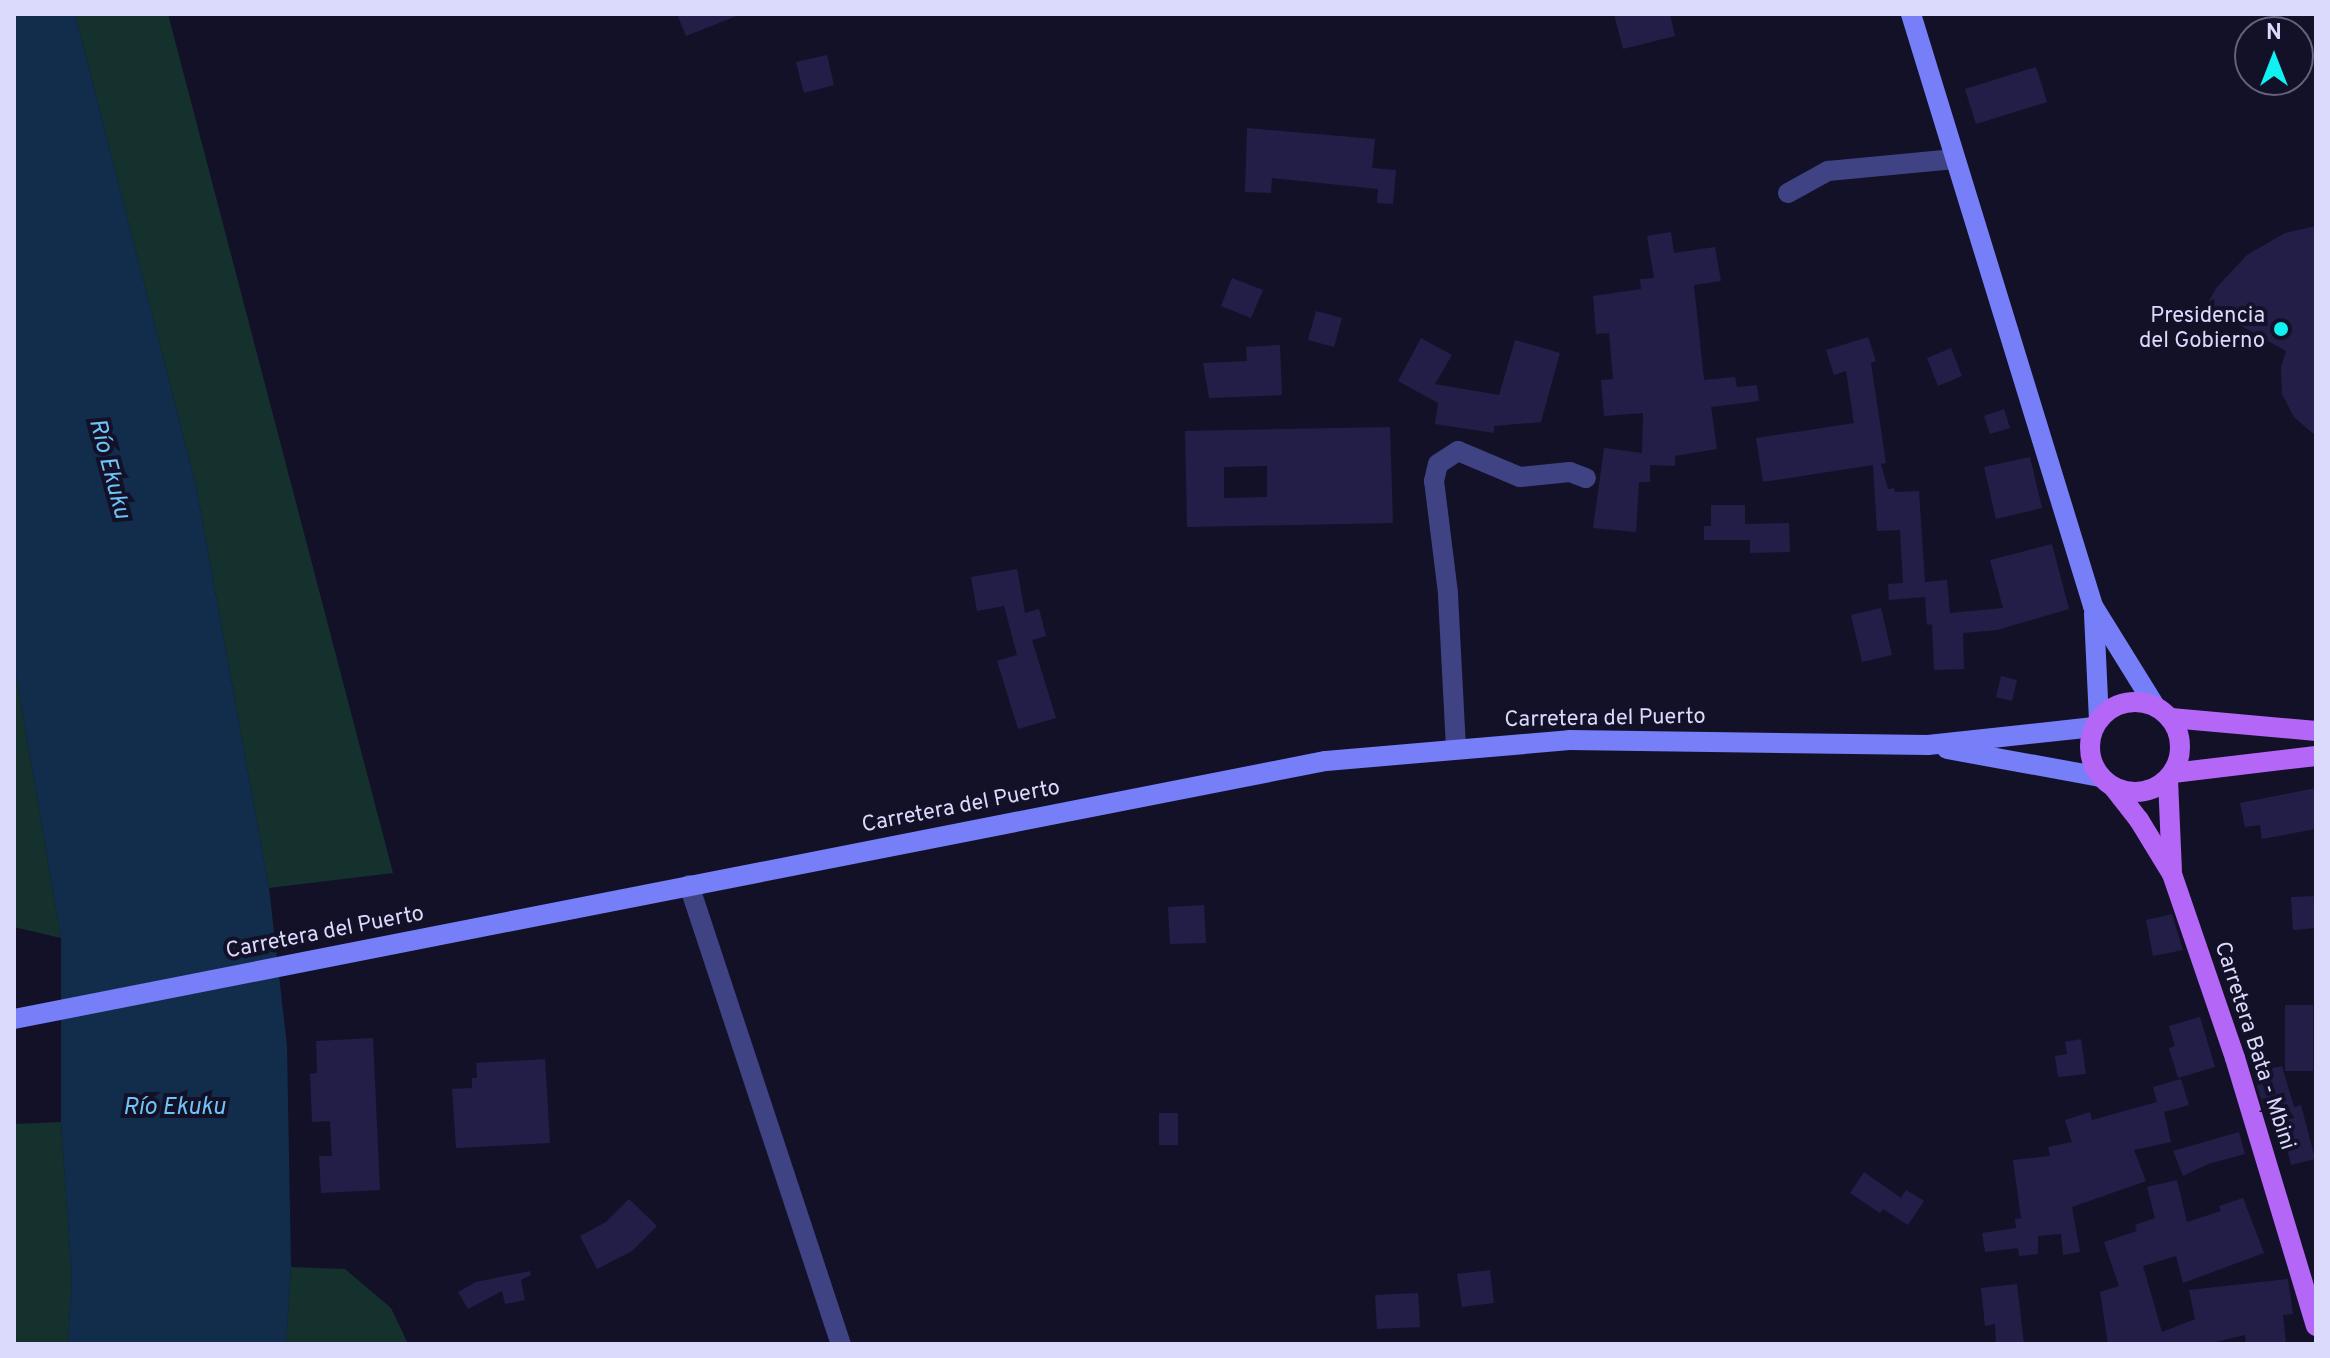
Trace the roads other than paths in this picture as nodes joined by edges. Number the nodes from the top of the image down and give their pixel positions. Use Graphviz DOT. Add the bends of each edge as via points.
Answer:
graph roads {
  1 [pos="1911,14"];
  2 [pos="1954,159"];
  3 [pos="1788,193"];
  4 [pos="1586,478"];
  5 [pos="2093,606"];
  6 [pos="2163,712"];
  7 [pos="2097,724"];
  8 [pos="2316,731"];
  9 [pos="1928,745"];
  10 [pos="1456,748"];
  11 [pos="2316,756"];
  12 [pos="2170,776"];
  13 [pos="2107,782"];
  14 [pos="2172,874"];
  15 [pos="689,885"];
  16 [pos="14,1019"];
  17 [pos="2316,1326"];
  18 [pos="841,1344"];
  1 -- 2 [label="main road"];
  2 -- 3 [label="street" via="1828,171"];
  2 -- 5 [label="main road"];
  4 -- 10 [label="street" via="1570,472 1520,477 1458,451 1438,464 1435,496 1448,593"];
  5 -- 6 [label="main road"];
  5 -- 7 [label="main road"];
  6 -- 7 [label="main road" via="2125,703"];
  6 -- 8 [label="main road"];
  6 -- 12 [label="main road" via="2181,739 2179,762"];
  7 -- 9 [label="main road, Carretera del Puerto"];
  7 -- 13 [label="main road" via="2090,753"];
  9 -- 10 [label="main road, Carretera del Puerto" via="1569,740"];
  9 -- 13 [label="main road, Carretera del Puerto"];
  10 -- 15 [label="main road, Carretera del Puerto" via="1326,761"];
  11 -- 12 [label="main road"];
  12 -- 13 [label="main road" via="2142,793"];
  12 -- 14 [label="main road, Carretera Bata - Mbini"];
  13 -- 14 [label="main road, Carretera Bata - Mbini" via="2139,820"];
  14 -- 17 [label="main road, Carretera Bata - Mbini" via="2235,1058"];
  15 -- 16 [label="main road, Carretera del Puerto"];
  15 -- 18 [label="street"];
}
